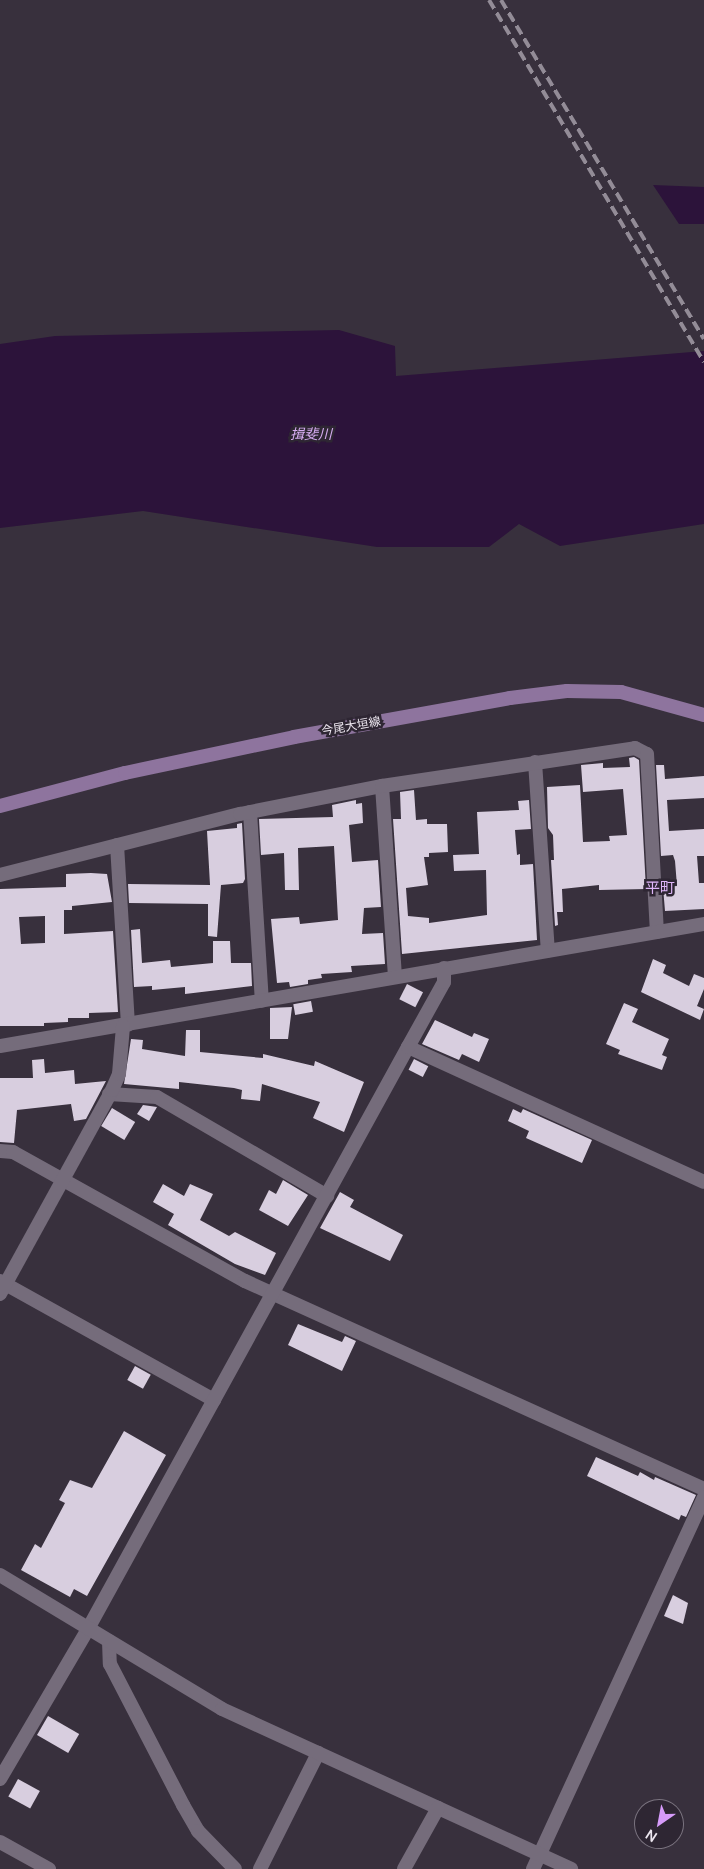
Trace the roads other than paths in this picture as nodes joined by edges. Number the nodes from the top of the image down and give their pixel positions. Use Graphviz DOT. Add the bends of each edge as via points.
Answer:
graph roads {
  1 [pos="704,715"];
  2 [pos="535,762"];
  3 [pos="382,786"];
  4 [pos="0,806"];
  5 [pos="250,812"];
  6 [pos="117,845"];
  7 [pos="0,875"];
  8 [pos="704,924"];
  9 [pos="657,932"];
  10 [pos="548,951"];
  11 [pos="444,968"];
  12 [pos="395,977"];
  13 [pos="262,1001"];
  14 [pos="125,1026"];
  15 [pos="0,1046"];
  16 [pos="408,1047"];
  17 [pos="109,1094"];
  18 [pos="0,1151"];
  19 [pos="61,1180"];
  20 [pos="704,1182"];
  21 [pos="327,1196"];
  22 [pos="2,1286"];
  23 [pos="274,1292"];
  24 [pos="214,1400"];
  25 [pos="704,1489"];
  26 [pos="704,1498"];
  27 [pos="0,1575"];
  28 [pos="89,1627"];
  29 [pos="109,1641"];
  30 [pos="318,1753"];
  31 [pos="0,1779"];
  32 [pos="438,1808"];
  33 [pos="0,1842"];
  34 [pos="540,1854"];
  35 [pos="49,1869"];
  36 [pos="235,1869"];
  37 [pos="260,1869"];
  38 [pos="404,1869"];
  39 [pos="533,1869"];
  40 [pos="572,1869"];
  1 -- 4 [label="main road, 今尾大垣線" via="621,692 567,691 510,698 294,737 125,773"];
  2 -- 3 [label="street"];
  2 -- 9 [label="street" via="634,748 647,754"];
  2 -- 10 [label="street"];
  3 -- 5 [label="street"];
  3 -- 12 [label="street"];
  5 -- 6 [label="street"];
  5 -- 13 [label="street"];
  6 -- 7 [label="street"];
  6 -- 14 [label="street"];
  8 -- 9 [label="street"];
  9 -- 10 [label="street"];
  10 -- 11 [label="street"];
  11 -- 12 [label="street"];
  11 -- 16 [label="street" via="444,982"];
  12 -- 13 [label="street"];
  13 -- 14 [label="street"];
  14 -- 15 [label="street"];
  14 -- 17 [label="street" via="119,1074"];
  16 -- 20 [label="street"];
  16 -- 21 [label="street"];
  17 -- 19 [label="street"];
  17 -- 21 [label="street" via="157,1097"];
  18 -- 19 [label="street" via="13,1152"];
  19 -- 22 [label="street"];
  19 -- 23 [label="street" via="245,1280"];
  21 -- 23 [label="street"];
  22 -- 24 [label="street"];
  23 -- 24 [label="street"];
  23 -- 25 [label="street"];
  24 -- 28 [label="street"];
  26 -- 34 [label="street"];
  27 -- 28 [label="street"];
  28 -- 29 [label="street"];
  28 -- 31 [label="street"];
  29 -- 30 [label="street" via="222,1709"];
  29 -- 36 [label="street" via="110,1664 183,1805 198,1831"];
  30 -- 32 [label="street"];
  30 -- 37 [label="street"];
  32 -- 34 [label="street"];
  32 -- 38 [label="street"];
  33 -- 35 [label="street"];
  34 -- 39 [label="street"];
  34 -- 40 [label="street"];
}
